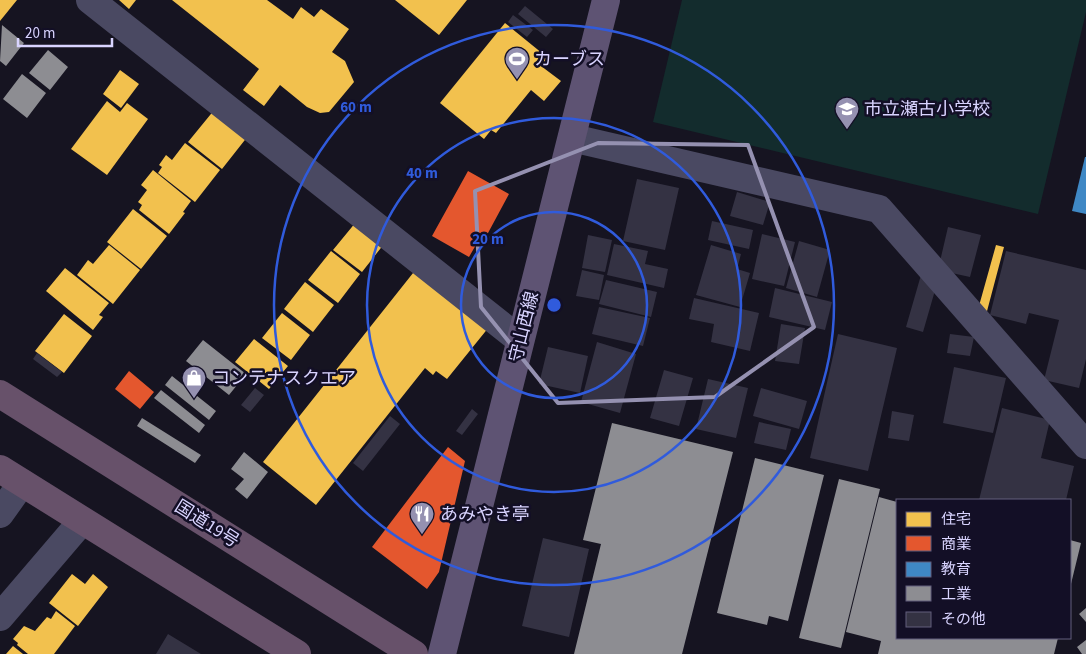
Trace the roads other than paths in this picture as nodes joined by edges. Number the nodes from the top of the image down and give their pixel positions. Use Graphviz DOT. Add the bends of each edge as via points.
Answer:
graph roads {
  1 [pos="90,0"];
  2 [pos="606,0"];
  3 [pos="572,138"];
  4 [pos="520,340"];
  5 [pos="0,394"];
  6 [pos="1086,445"];
  7 [pos="11,476"];
  8 [pos="0,514"];
  9 [pos="82,520"];
  10 [pos="0,618"];
  11 [pos="297,654"];
  12 [pos="414,654"];
  13 [pos="442,654"];
  1 -- 4 [label="street"];
  2 -- 3 [label="main road, 守山西線"];
  3 -- 4 [label="main road, 守山西線"];
  3 -- 6 [label="street" via="879,209"];
  4 -- 13 [label="main road, 守山西線"];
  5 -- 12 [label="highway, 国道19号"];
  7 -- 8 [label="street"];
  7 -- 9 [label="highway"];
  9 -- 10 [label="street"];
  9 -- 11 [label="highway"];
}
